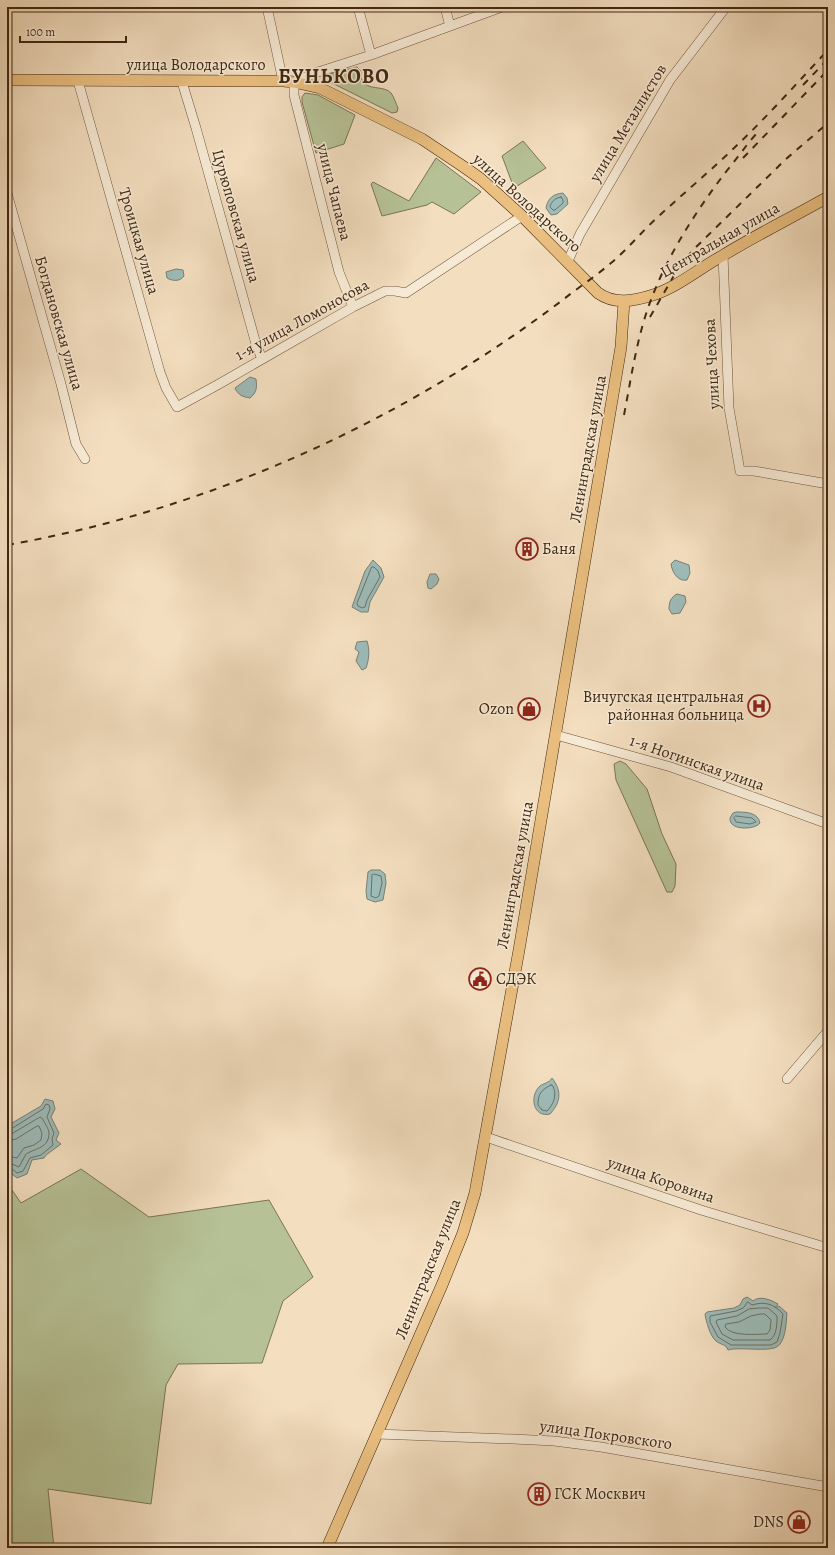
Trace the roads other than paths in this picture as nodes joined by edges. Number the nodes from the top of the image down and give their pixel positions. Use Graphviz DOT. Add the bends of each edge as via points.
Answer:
graph roads {
  1 [pos="267,7"];
  2 [pos="358,7"];
  3 [pos="445,7"];
  4 [pos="502,7"];
  5 [pos="726,7"];
  6 [pos="450,26"];
  7 [pos="371,55"];
  8 [pos="7,80"];
  9 [pos="78,81"];
  10 [pos="182,82"];
  11 [pos="289,82"];
  12 [pos="7,193"];
  13 [pos="828,197"];
  14 [pos="522,216"];
  15 [pos="723,255"];
  16 [pos="568,261"];
  17 [pos="624,301"];
  18 [pos="353,307"];
  19 [pos="262,359"];
  20 [pos="177,406"];
  21 [pos="85,459"];
  22 [pos="828,484"];
  23 [pos="556,735"];
  24 [pos="828,824"];
  25 [pos="828,1031"];
  26 [pos="787,1079"];
  27 [pos="486,1137"];
  28 [pos="828,1248"];
  29 [pos="377,1434"];
  30 [pos="828,1487"];
  31 [pos="327,1548"];
  1 -- 11 [label="street, улица Чапаева"];
  2 -- 7 [label="street"];
  3 -- 6 [label="street"];
  4 -- 6 [label="street"];
  5 -- 16 [label="street, улица Металлистов" via="670,80 580,234"];
  6 -- 7 [label="street"];
  7 -- 11 [label="street"];
  8 -- 9 [label="main road, улица Володарского"];
  9 -- 10 [label="main road, улица Володарского"];
  9 -- 20 [label="street, Троицкая улица" via="160,372"];
  10 -- 11 [label="main road, улица Володарского"];
  10 -- 19 [label="street, Цурюповская улица"];
  11 -- 14 [label="main road, улица Володарского" via="320,88 422,139 464,166"];
  11 -- 18 [label="street, улица Чапаева" via="339,272"];
  12 -- 21 [label="street, Богдановская улица" via="76,444"];
  13 -- 15 [label="main road, Центральная улица"];
  14 -- 16 [label="main road, улица Володарского"];
  14 -- 18 [label="street, 1-я улица Ломоносова" via="406,293 384,292"];
  15 -- 17 [label="main road, Центральная улица" via="665,290 636,300"];
  15 -- 22 [label="street, улица Чехова" via="729,408 740,471 754,471"];
  16 -- 17 [label="main road, улица Володарского" via="598,293 605,298"];
  17 -- 23 [label="main road, Ленинградская улица" via="621,347"];
  18 -- 19 [label="street, 1-я улица Ломоносова"];
  19 -- 20 [label="street, 1-я улица Ломоносова"];
  23 -- 24 [label="street, 1-я Ногинская улица" via="671,767"];
  23 -- 27 [label="main road, Ленинградская улица"];
  25 -- 26 [label="street"];
  27 -- 28 [label="street, улица Коровина" via="701,1210"];
  27 -- 29 [label="main road, Ленинградская улица" via="475,1193 463,1233"];
  29 -- 30 [label="street, улица Покровского" via="554,1441"];
  29 -- 31 [label="main road, Ленинградская улица"];
}
